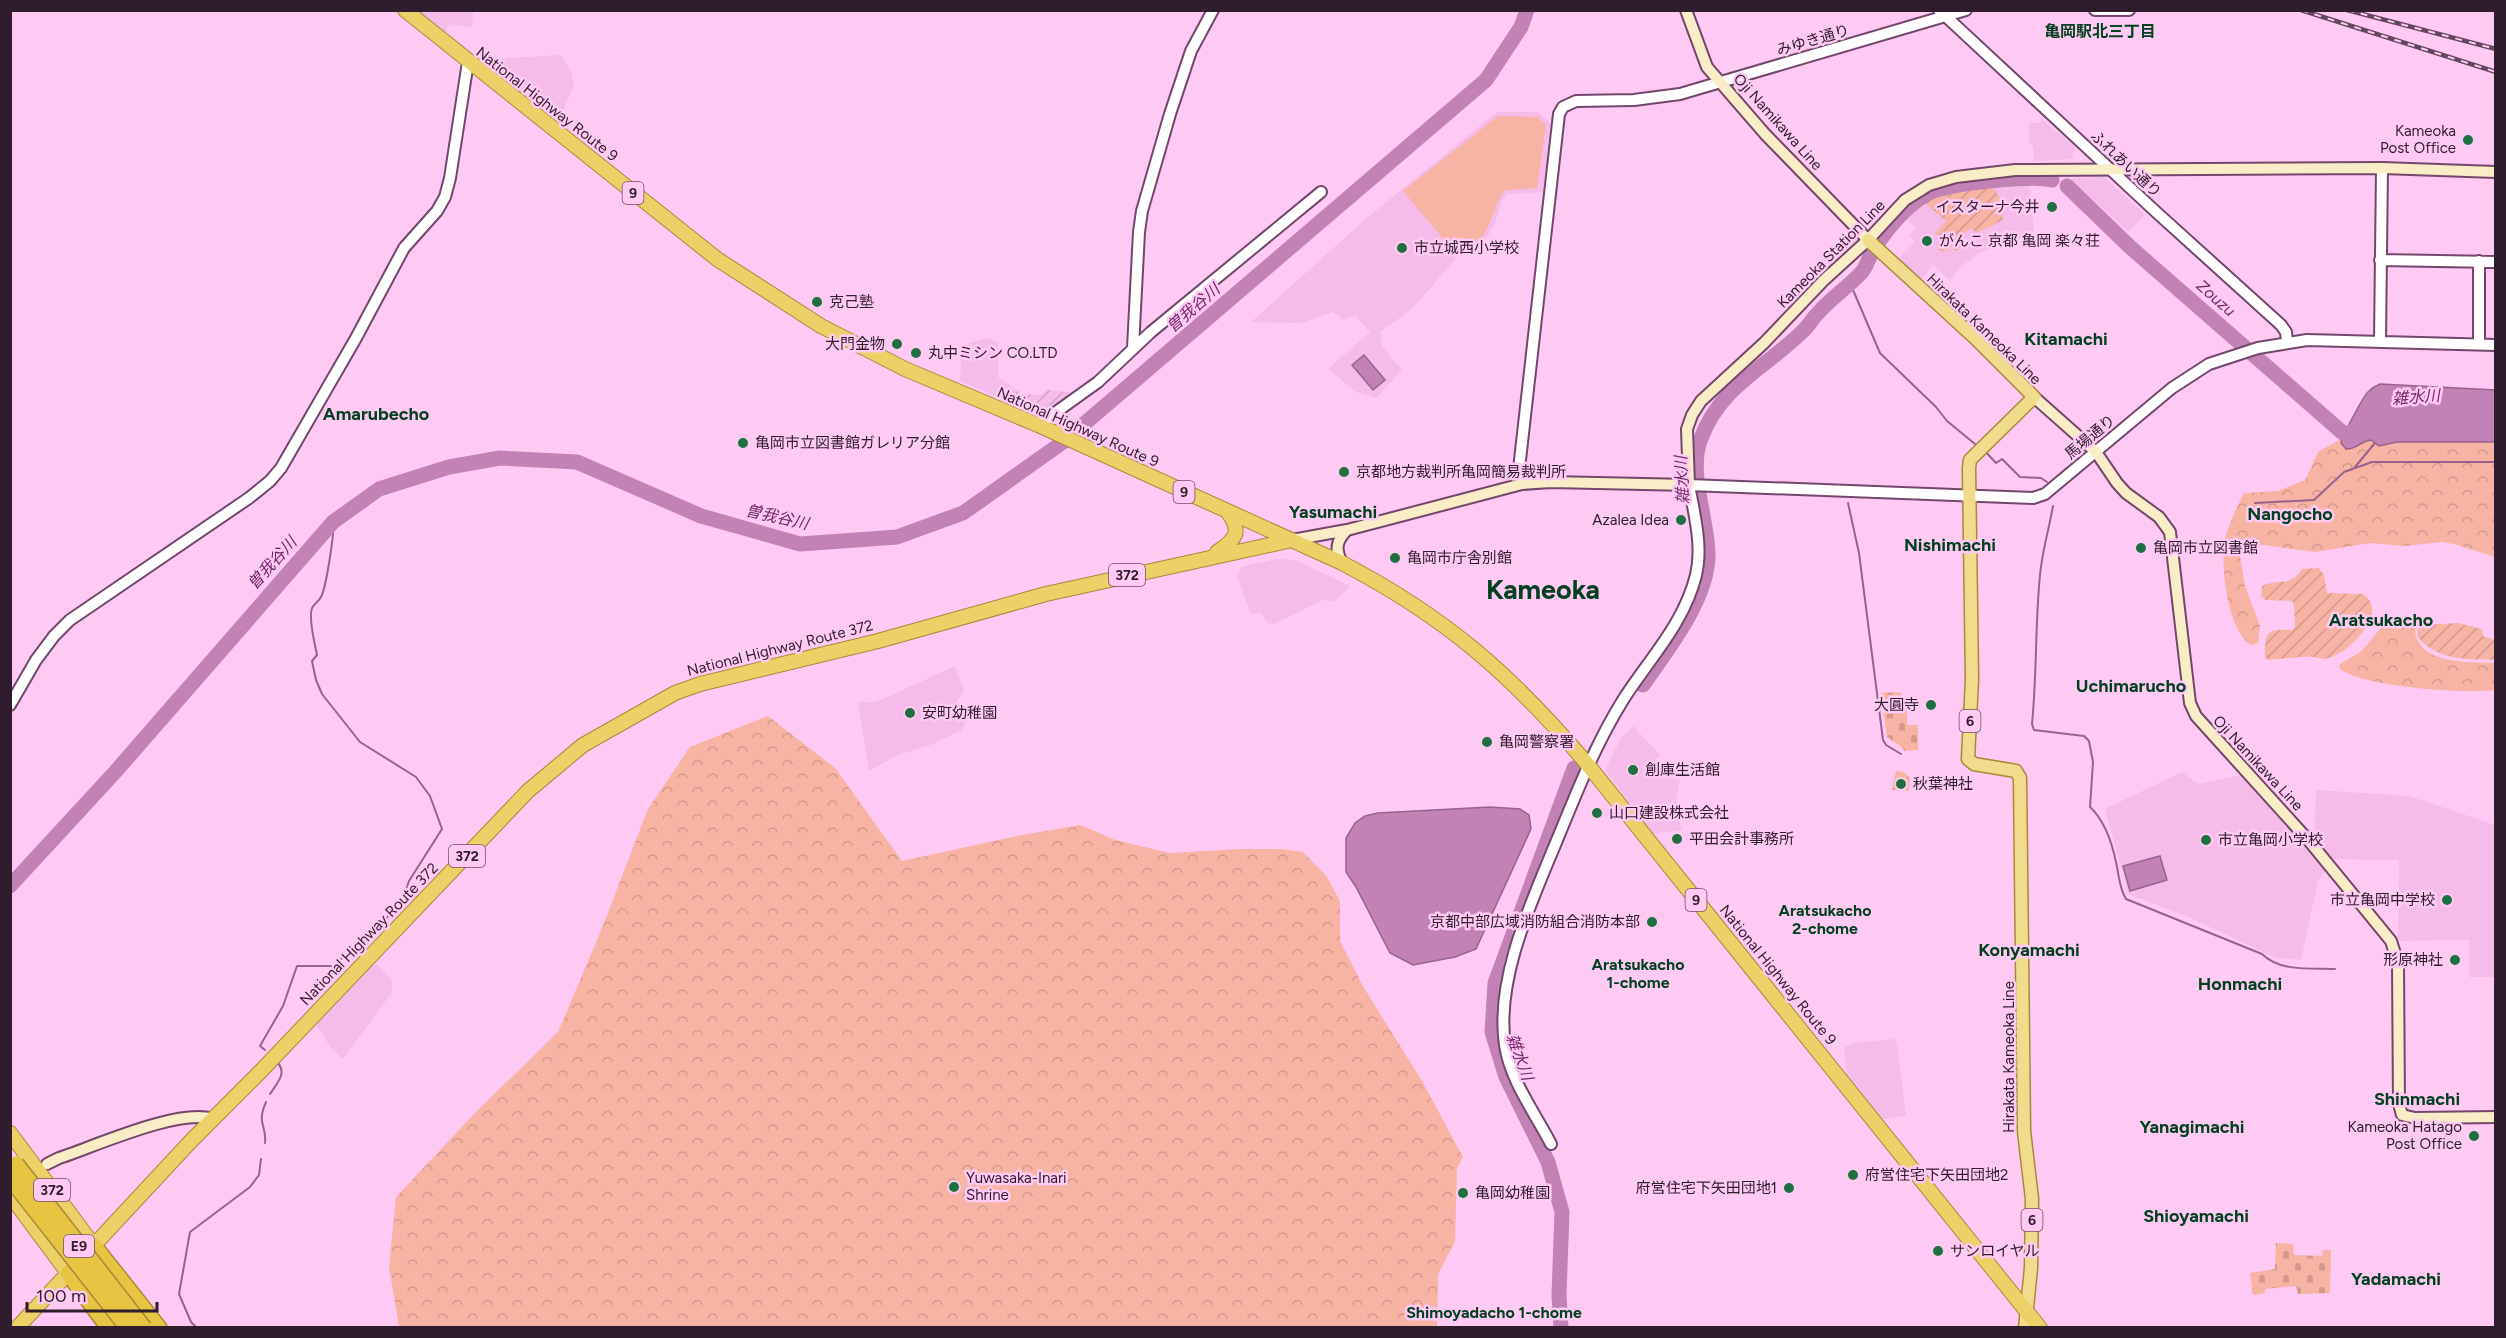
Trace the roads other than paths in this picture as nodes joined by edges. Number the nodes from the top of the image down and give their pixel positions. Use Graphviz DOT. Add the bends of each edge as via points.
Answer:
graph roads {
  1 [pos="405,10"];
  2 [pos="1213,10"];
  3 [pos="1686,10"];
  4 [pos="1965,10"];
  5 [pos="2095,10"];
  6 [pos="2129,10"];
  7 [pos="1943,14"];
  8 [pos="468,62"];
  9 [pos="1722,83"];
  10 [pos="2382,168"];
  11 [pos="2109,169"];
  12 [pos="2496,172"];
  13 [pos="1321,192"];
  14 [pos="1873,244"];
  15 [pos="2380,260"];
  16 [pos="2479,261"];
  17 [pos="2496,262"];
  18 [pos="2287,342"];
  19 [pos="2380,342"];
  20 [pos="2479,344"];
  21 [pos="2496,345"];
  22 [pos="1133,348"];
  23 [pos="2034,397"];
  24 [pos="1041,426"];
  25 [pos="2096,452"];
  26 [pos="1521,484"];
  27 [pos="1692,485"];
  28 [pos="1969,495"];
  29 [pos="1227,511"];
  30 [pos="1347,530"];
  31 [pos="1292,540"];
  32 [pos="1207,557"];
  33 [pos="1342,563"];
  34 [pos="10,705"];
  35 [pos="1588,765"];
  36 [pos="2496,1117"];
  37 [pos="212,1119"];
  38 [pos="10,1133"];
  39 [pos="1551,1144"];
  40 [pos="47,1164"];
  41 [pos="12,1166"];
  42 [pos="30,1173"];
  43 [pos="10,1184"];
  44 [pos="10,1195"];
  45 [pos="94,1246"];
  46 [pos="68,1273"];
  47 [pos="2025,1308"];
  48 [pos="17,1328"];
  49 [pos="109,1328"];
  50 [pos="128,1328"];
  51 [pos="144,1328"];
  52 [pos="159,1328"];
  53 [pos="2025,1328"];
  54 [pos="2040,1328"];
  1 -- 8 [label="highway, National Highway Route 9 / 9"];
  2 -- 22 [label="street" via="1191,51 1142,211"];
  3 -- 9 [label="main road, Oji Namikawa Line" via="1707,67"];
  4 -- 7 [label="street, みゆき通り"];
  5 -- 6 [label="street"];
  7 -- 9 [label="street, みゆき通り"];
  7 -- 11 [label="street, ふれあい通り"];
  8 -- 24 [label="highway, National Highway Route 9 / 9" via="758,288 857,346"];
  8 -- 34 [label="street" via="445,197 404,248 281,468 249,498 70,620 36,660"];
  9 -- 14 [label="main road, Oji Namikawa Line" via="1765,134"];
  9 -- 26 [label="street, みゆき通り" via="1655,98 1576,101 1563,107 1559,114 1519,470"];
  10 -- 11 [label="main road, Kameoka Station Line"];
  10 -- 12 [label="main road, Kameoka Station Line"];
  10 -- 15 [label="street"];
  11 -- 14 [label="main road, Kameoka Station Line" via="1993,171 1943,180 1917,190 1905,200"];
  11 -- 18 [label="street, ふれあい通り" via="2281,325"];
  13 -- 22 [label="street"];
  14 -- 23 [label="main road, Hirakata Kameoka Line"];
  14 -- 27 [label="main road, Kameoka Station Line" via="1824,280 1696,408 1687,429"];
  15 -- 16 [label="street"];
  15 -- 19 [label="street"];
  16 -- 17 [label="street"];
  16 -- 20 [label="street"];
  18 -- 19 [label="street, 馬場通り"];
  18 -- 25 [label="street, 馬場通り" via="2209,364 2172,388"];
  19 -- 20 [label="street, 馬場通り"];
  20 -- 21 [label="street, 馬場通り"];
  22 -- 24 [label="street" via="1098,382"];
  23 -- 25 [label="main road, Oji Namikawa Line"];
  23 -- 28 [label="main road, Hirakata Kameoka Line / 6" via="1970,460"];
  24 -- 29 [label="highway, National Highway Route 9 / 9"];
  25 -- 28 [label="street, 馬場通り" via="2045,494 2033,498"];
  25 -- 36 [label="main road, Oji Namikawa Line" via="2126,493 2159,517 2170,532 2190,703 2196,716 2317,850 2380,925 2395,950 2402,1115"];
  26 -- 27 [label="main road"];
  26 -- 30 [label="main road"];
  27 -- 28 [label="street, 馬場通り"];
  27 -- 35 [label="street" via="1696,575 1678,618 1623,700"];
  28 -- 47 [label="main road, Hirakata Kameoka Line / 6" via="1972,679 1968,759 1974,764 2016,771 2020,778 2024,1131 2032,1199 2031,1268"];
  29 -- 31 [label="highway, National Highway Route 9 / 9"];
  29 -- 32 [label="highway" via="1236,525 1234,538"];
  30 -- 31 [label="main road"];
  30 -- 33 [label="main road" via="1338,539"];
  31 -- 32 [label="highway, National Highway Route 372 / 372"];
  31 -- 33 [label="highway, National Highway Route 9 / 9"];
  32 -- 37 [label="highway, National Highway Route 372 / 372" via="700,684 616,725 583,745 528,791"];
  33 -- 35 [label="highway, National Highway Route 9 / 9" via="1418,606 1479,651 1540,710"];
  35 -- 39 [label="street" via="1524,924 1508,981 1503,1022 1512,1071"];
  35 -- 47 [label="highway, National Highway Route 9 / 9"];
  37 -- 40 [label="main road" via="202,1117 147,1127"];
  37 -- 45 [label="highway, National Highway Route 372 / 372"];
  38 -- 45 [label="highway, 372"];
  41 -- 50 [label="highway, E9, bridge"];
  41 -- 51 [label="highway, E9, bridge"];
  42 -- 43 [label="main road"];
  44 -- 46 [label="highway, 372"];
  45 -- 46 [label="highway, National Highway Route 372 / 372"];
  45 -- 52 [label="highway"];
  46 -- 48 [label="highway, National Highway Route 372"];
  46 -- 49 [label="highway"];
  47 -- 53 [label="main road, Hirakata Kameoka Line / 6"];
  47 -- 54 [label="highway, National Highway Route 9 / 9"];
}
